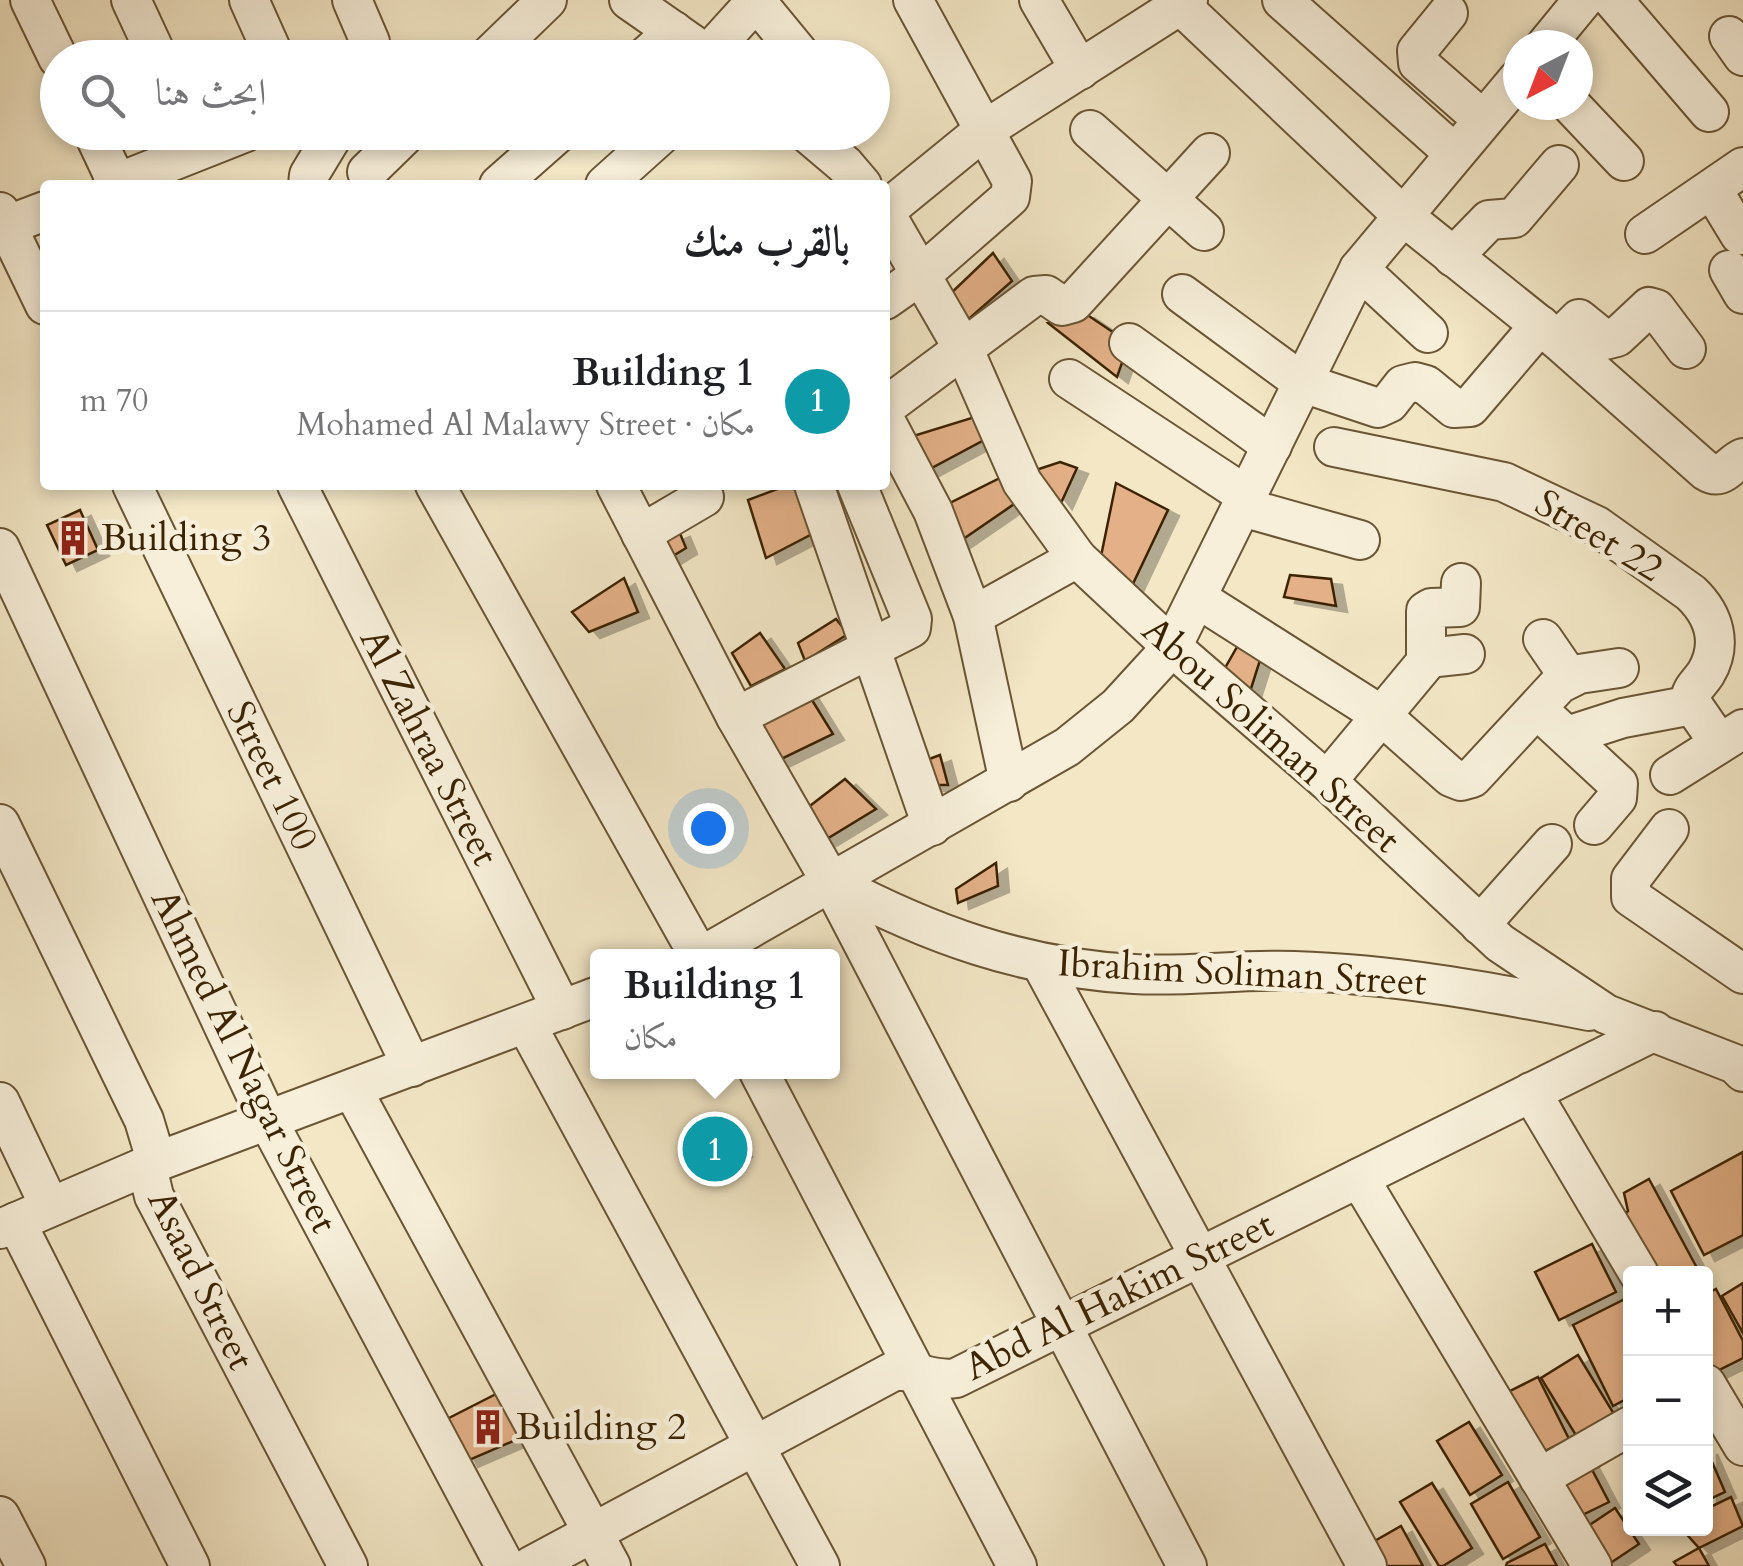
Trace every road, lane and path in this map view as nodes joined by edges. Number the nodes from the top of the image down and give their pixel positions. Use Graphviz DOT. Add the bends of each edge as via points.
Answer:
graph roads {
  1 [pos="30,0"];
  2 [pos="131,0"];
  3 [pos="249,0"];
  4 [pos="547,0"];
  5 [pos="913,0"];
  6 [pos="1039,0"];
  7 [pos="1282,0"];
  8 [pos="1181,2"];
  9 [pos="1585,2"];
  10 [pos="366,7"];
  11 [pos="653,12"];
  12 [pos="1448,12"];
  13 [pos="1560,30"];
  14 [pos="49,40"];
  15 [pos="150,40"];
  16 [pos="266,40"];
  17 [pos="370,40"];
  18 [pos="506,40"];
  19 [pos="648,40"];
  20 [pos="689,40"];
  21 [pos="723,40"];
  22 [pos="788,40"];
  23 [pos="1080,70"];
  24 [pos="1503,97"];
  25 [pos="1709,112"];
  26 [pos="1483,120"];
  27 [pos="1585,120"];
  28 [pos="1090,130"];
  29 [pos="983,131"];
  30 [pos="106,150"];
  31 [pos="183,150"];
  32 [pos="324,150"];
  33 [pos="389,150"];
  34 [pos="539,150"];
  35 [pos="644,150"];
  36 [pos="821,150"];
  37 [pos="1454,153"];
  38 [pos="1210,154"];
  39 [pos="1624,162"];
  40 [pos="1559,165"];
  41 [pos="1743,168"];
  42 [pos="366,172"];
  43 [pos="844,178"];
  44 [pos="128,180"];
  45 [pos="132,180"];
  46 [pos="308,180"];
  47 [pos="505,180"];
  48 [pos="611,180"];
  49 [pos="1712,189"];
  50 [pos="1168,199"];
  51 [pos="890,208"];
  52 [pos="40,212"];
  53 [pos="1402,216"];
  54 [pos="890,220"];
  55 [pos="2,222"];
  56 [pos="1204,231"];
  57 [pos="1645,234"];
  58 [pos="1453,257"];
  59 [pos="1737,266"];
  60 [pos="1359,269"];
  61 [pos="922,274"];
  62 [pos="1182,294"];
  63 [pos="40,295"];
  64 [pos="890,296"];
  65 [pos="1428,333"];
  66 [pos="1549,333"];
  67 [pos="1129,343"];
  68 [pos="1686,349"];
  69 [pos="964,350"];
  70 [pos="1069,379"];
  71 [pos="1302,383"];
  72 [pos="890,396"];
  73 [pos="1272,446"];
  74 [pos="1334,447"];
  75 [pos="1743,458"];
  76 [pos="134,490"];
  77 [pos="300,490"];
  78 [pos="438,490"];
  79 [pos="619,490"];
  80 [pos="816,490"];
  81 [pos="859,490"];
  82 [pos="704,497"];
  83 [pos="1244,502"];
  84 [pos="641,534"];
  85 [pos="1360,540"];
  86 [pos="0,548"];
  87 [pos="1077,558"];
  88 [pos="1461,583"];
  89 [pos="1197,598"];
  90 [pos="974,616"];
  91 [pos="1543,639"];
  92 [pos="1172,648"];
  93 [pos="871,650"];
  94 [pos="1619,668"];
  95 [pos="1569,677"];
  96 [pos="1692,705"];
  97 [pos="1537,709"];
  98 [pos="1381,715"];
  99 [pos="736,717"];
  100 [pos="1567,736"];
  101 [pos="1731,736"];
  102 [pos="1670,776"];
  103 [pos="1326,781"];
  104 [pos="1009,782"];
  105 [pos="0,824"];
  106 [pos="1594,825"];
  107 [pos="932,826"];
  108 [pos="1668,830"];
  109 [pos="1552,844"];
  110 [pos="831,882"];
  111 [pos="1480,925"];
  112 [pos="697,949"];
  113 [pos="713,949"];
  114 [pos="1042,964"];
  115 [pos="1743,974"];
  116 [pos="590,999"];
  117 [pos="562,1010"];
  118 [pos="1606,1014"];
  119 [pos="526,1024"];
  120 [pos="1655,1031"];
  121 [pos="1741,1055"];
  122 [pos="412,1067"];
  123 [pos="764,1079"];
  124 [pos="352,1090"];
  125 [pos="1530,1092"];
  126 [pos="0,1102"];
  127 [pos="268,1122"];
  128 [pos="151,1164"];
  129 [pos="1359,1178"];
  130 [pos="22,1219"];
  131 [pos="1200,1257"];
  132 [pos="1634,1266"];
  133 [pos="1062,1325"];
  134 [pos="917,1373"];
  135 [pos="1713,1396"];
  136 [pos="1623,1430"];
  137 [pos="755,1445"];
  138 [pos="1743,1446"];
  139 [pos="1540,1478"];
  140 [pos="0,1516"];
  141 [pos="593,1532"];
  142 [pos="26,1566"];
  143 [pos="190,1566"];
  144 [pos="348,1566"];
  145 [pos="504,1566"];
  146 [pos="530,1566"];
  147 [pos="611,1566"];
  148 [pos="820,1566"];
  149 [pos="1017,1566"];
  150 [pos="1187,1566"];
  151 [pos="1367,1566"];
  152 [pos="1592,1566"];
  1 -- 14 [label="street"];
  2 -- 15 [label="street"];
  3 -- 16 [label="street"];
  4 -- 18 [label="street"];
  5 -- 29 [label="street"];
  6 -- 23 [label="street"];
  7 -- 37 [label="street"];
  8 -- 23 [label="street"];
  8 -- 53 [label="street"];
  9 -- 13 [label="street"];
  9 -- 25 [label="street"];
  10 -- 17 [label="street"];
  11 -- 19 [label="street"];
  11 -- 20 [label="street"];
  12 -- 26 [label="street" via="1416,59"];
  21 -- 22 [label="street" via="756,1"];
  23 -- 29 [label="street"];
  24 -- 26 [label="street"];
  26 -- 37 [label="street"];
  27 -- 39 [label="street"];
  28 -- 50 [label="street"];
  29 -- 51 [label="street"];
  29 -- 61 [label="street" via="1012,180 1012,193"];
  30 -- 44 [label="street"];
  31 -- 45 [label="street"];
  32 -- 46 [label="street"];
  33 -- 42 [label="street"];
  34 -- 47 [label="street"];
  35 -- 48 [label="street"];
  36 -- 43 [label="street"];
  37 -- 53 [label="street"];
  38 -- 50 [label="street"];
  40 -- 58 [label="street" via="1516,215 1489,220"];
  41 -- 49 [label="street"];
  49 -- 57 [label="street"];
  49 -- 59 [label="street"];
  50 -- 56 [label="street"];
  50 -- 69 [label="street" via="1070,305 1034,296"];
  52 -- 55 [label="street"];
  53 -- 58 [label="street"];
  53 -- 60 [label="street"];
  54 -- 61 [label="street, Abou Soliman Street"];
  55 -- 63 [label="street"];
  58 -- 66 [label="street"];
  60 -- 65 [label="street"];
  60 -- 71 [label="street"];
  61 -- 64 [label="street"];
  61 -- 69 [label="street, Abou Soliman Street"];
  62 -- 71 [label="street"];
  66 -- 68 [label="street" via="1579,319 1605,340 1614,339 1649,307"];
  66 -- 71 [label="street" via="1465,409 1415,382 1378,408"];
  66 -- 75 [label="street" via="1709,474 1722,474"];
  67 -- 73 [label="street"];
  69 -- 72 [label="street"];
  69 -- 87 [label="street, Abou Soliman Street" via="1022,482"];
  70 -- 83 [label="street"];
  71 -- 73 [label="street"];
  72 -- 90 [label="street"];
  73 -- 83 [label="street"];
  74 -- 96 [label="street, Street 22" via="1504,482 1597,526 1691,593 1704,605 1716,638 1705,675 1691,691"];
  76 -- 122 [label="street, Street 100"];
  77 -- 117 [label="street, Al Zahraa Street"];
  78 -- 112 [label="street"];
  79 -- 84 [label="street"];
  80 -- 93 [label="street"];
  81 -- 93 [label="street" via="912,619 907,632"];
  82 -- 84 [label="street"];
  83 -- 85 [label="street"];
  83 -- 89 [label="street"];
  84 -- 99 [label="street"];
  86 -- 127 [label="street, Ahmed Al Nagar Street"];
  87 -- 90 [label="street"];
  87 -- 92 [label="street, Abou Soliman Street"];
  88 -- 98 [label="street" via="1458,608 1426,611 1446,656"];
  89 -- 92 [label="street"];
  89 -- 98 [label="street"];
  90 -- 104 [label="street"];
  91 -- 95 [label="street"];
  92 -- 103 [label="street, Abou Soliman Street"];
  92 -- 104 [label="street" via="1118,706"];
  93 -- 99 [label="street"];
  93 -- 107 [label="street"];
  94 -- 95 [label="street"];
  95 -- 97 [label="street"];
  96 -- 100 [label="street"];
  96 -- 101 [label="street"];
  97 -- 98 [label="street" via="1462,781"];
  97 -- 100 [label="street"];
  98 -- 103 [label="street"];
  99 -- 110 [label="street"];
  100 -- 106 [label="street" via="1618,784 1617,798"];
  101 -- 102 [label="street"];
  103 -- 111 [label="street, Abou Soliman Street"];
  104 -- 107 [label="street"];
  105 -- 128 [label="street, Asaad Street" via="144,1120"];
  107 -- 110 [label="street"];
  108 -- 115 [label="street" via="1630,879 1631,898"];
  109 -- 111 [label="street"];
  110 -- 113 [label="street"];
  110 -- 114 [label="street, Ibrahim Soliman Street" via="899,918"];
  110 -- 133 [label="street"];
  111 -- 118 [label="street, Abou Soliman Street"];
  114 -- 118 [label="street, Ibrahim Soliman Street" via="1136,974 1294,971 1431,982"];
  114 -- 131 [label="street"];
  116 -- 117 [label="street"];
  117 -- 119 [label="street"];
  118 -- 120 [label="street, Abou Soliman Street"];
  119 -- 122 [label="street"];
  119 -- 137 [label="street"];
  120 -- 121 [label="street, Abou Soliman Street"];
  120 -- 125 [label="street, Abd Al Hakim Street"];
  122 -- 124 [label="street"];
  123 -- 134 [label="street"];
  124 -- 127 [label="street"];
  124 -- 141 [label="street"];
  125 -- 129 [label="street, Abd Al Hakim Street"];
  125 -- 132 [label="street"];
  126 -- 130 [label="street"];
  127 -- 128 [label="street"];
  127 -- 145 [label="street, Ahmed Al Nagar Street"];
  128 -- 130 [label="street"];
  128 -- 144 [label="street, Asaad Street" via="154,1196"];
  129 -- 131 [label="street, Abd Al Hakim Street"];
  129 -- 139 [label="street"];
  130 -- 143 [label="street"];
  131 -- 133 [label="street, Abd Al Hakim Street"];
  131 -- 151 [label="street"];
  133 -- 134 [label="street, Abd Al Hakim Street" via="956,1378"];
  133 -- 150 [label="street"];
  134 -- 137 [label="street, Abd Al Hakim Street" via="894,1371"];
  134 -- 149 [label="street"];
  135 -- 138 [label="street"];
  136 -- 139 [label="street"];
  137 -- 141 [label="street, Abd Al Hakim Street"];
  137 -- 148 [label="street"];
  139 -- 152 [label="street"];
  140 -- 142 [label="street"];
  141 -- 146 [label="street, Abd Al Hakim Street"];
  141 -- 147 [label="street"];
}
